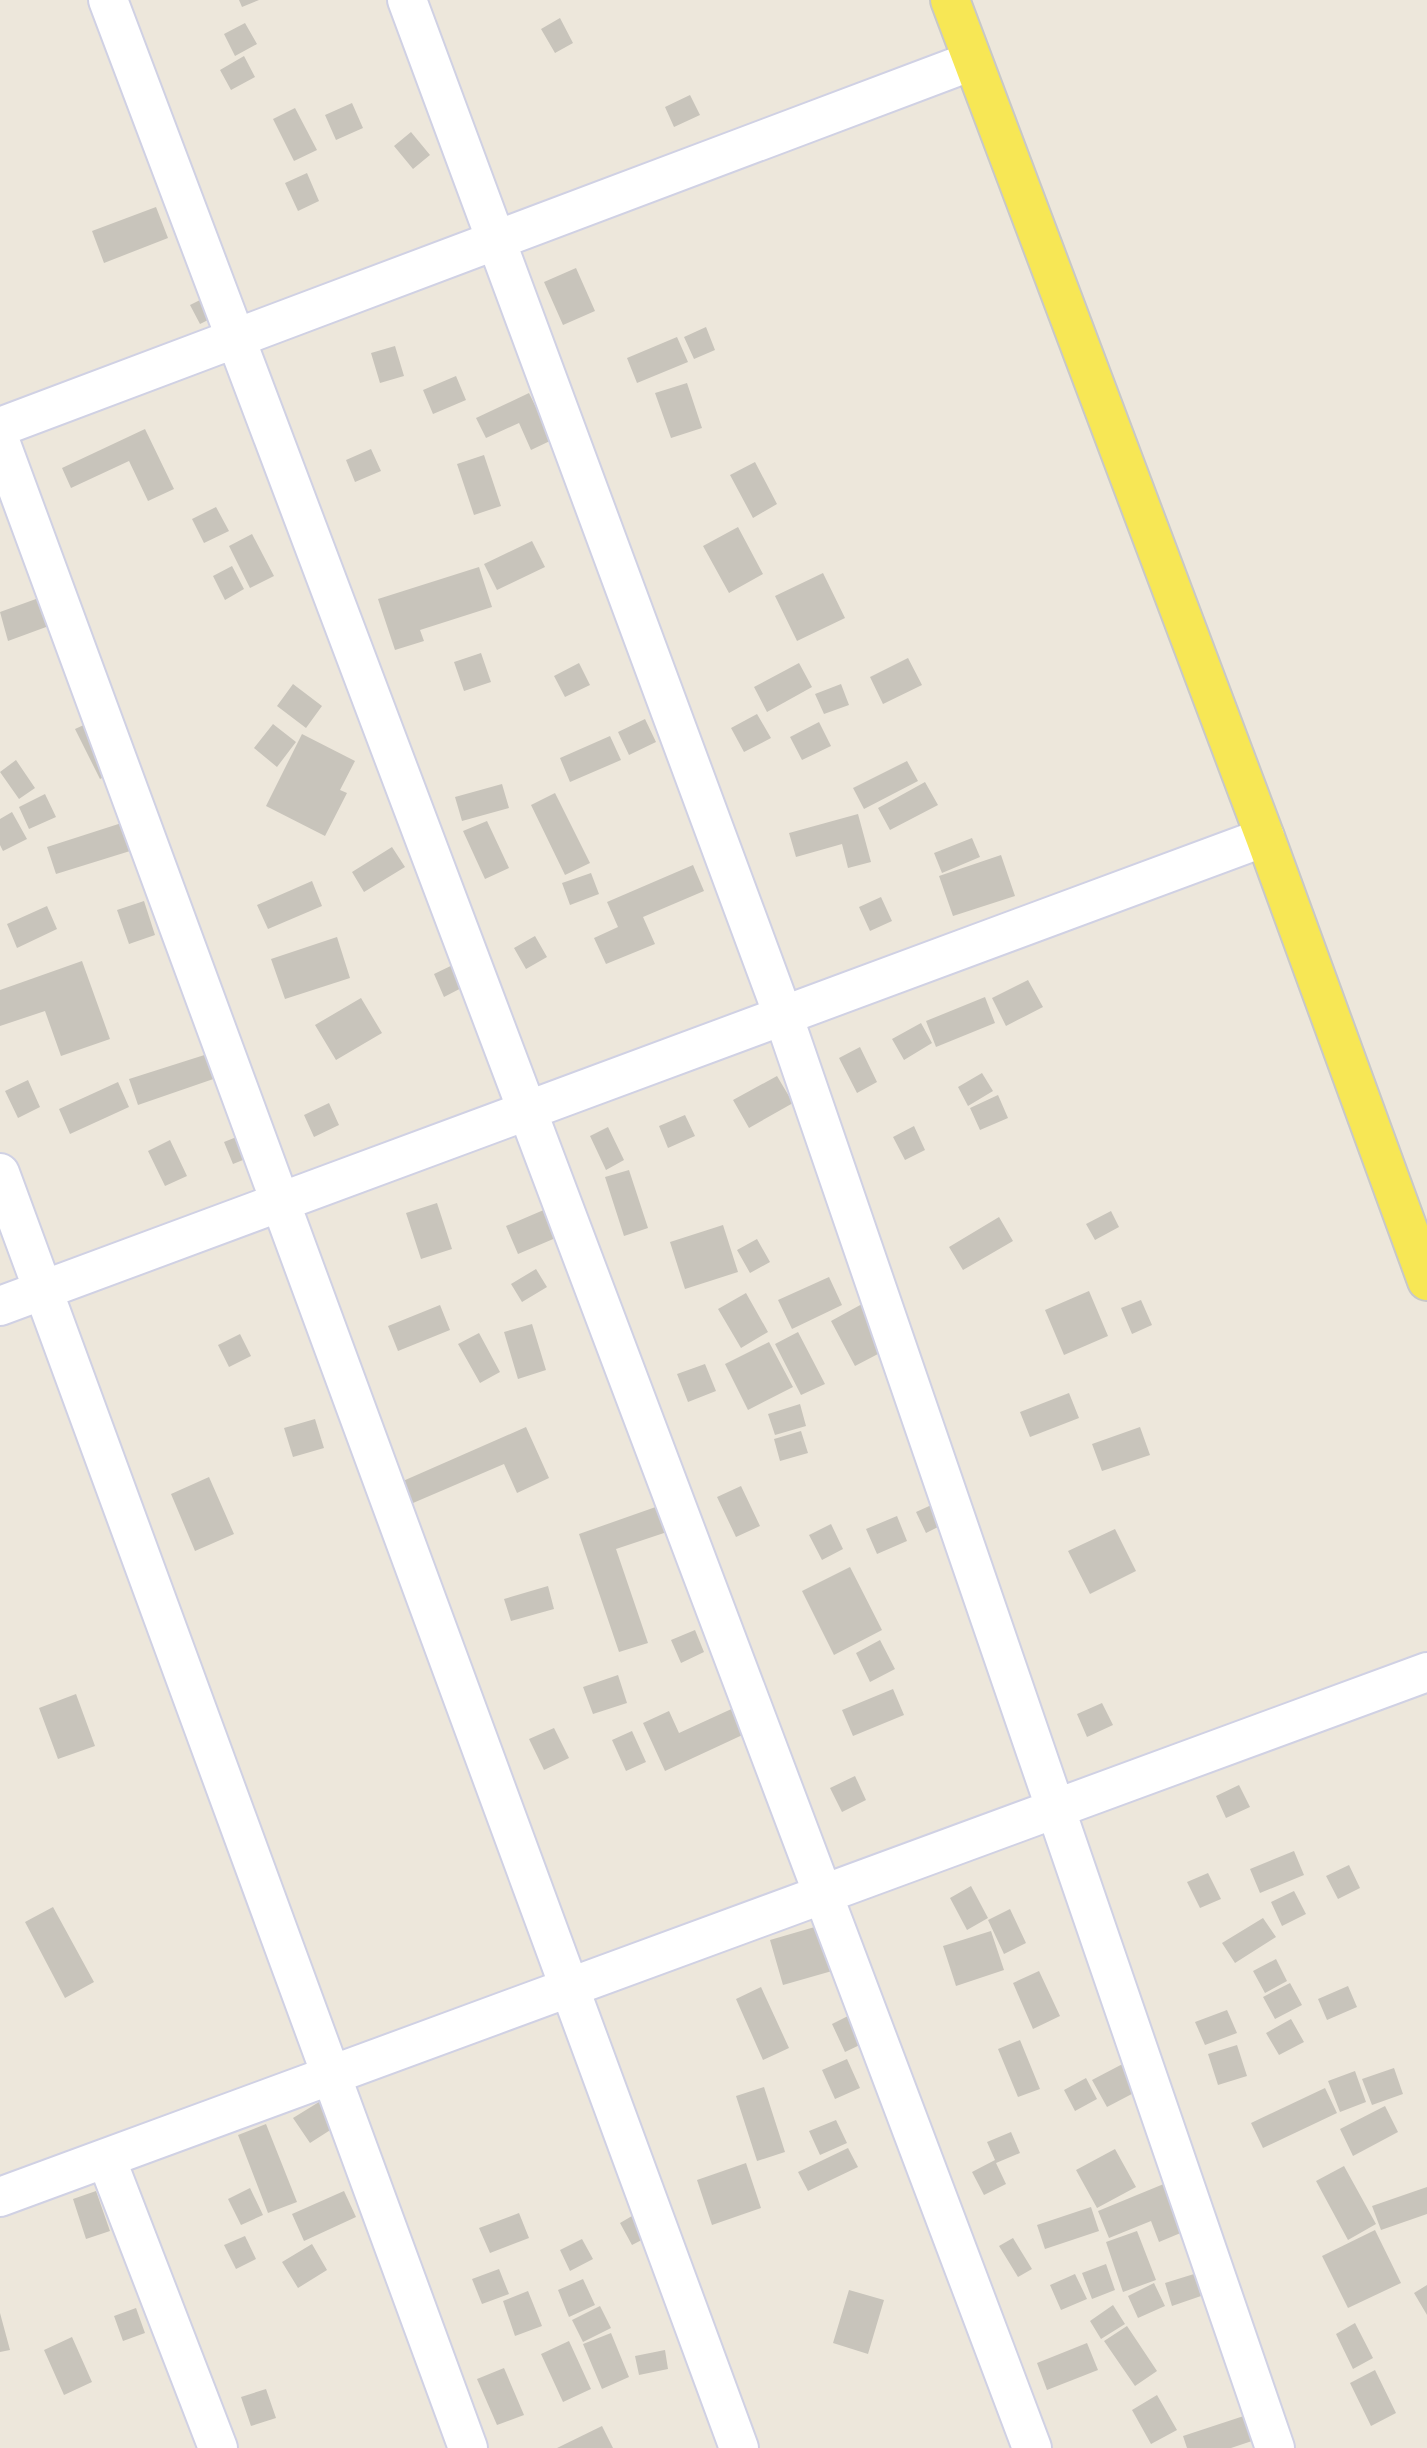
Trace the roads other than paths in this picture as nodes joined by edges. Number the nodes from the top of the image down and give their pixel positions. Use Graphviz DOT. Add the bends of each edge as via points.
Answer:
graph roads {
  1 [pos="108,0"];
  2 [pos="407,0"];
  3 [pos="950,0"];
  4 [pos="972,61"];
  5 [pos="496,240"];
  6 [pos="236,338"];
  7 [pos="0,427"];
  8 [pos="0,441"];
  9 [pos="1265,837"];
  10 [pos="783,1015"];
  11 [pos="527,1110"];
  12 [pos="0,1172"];
  13 [pos="280,1202"];
  14 [pos="1427,1281"];
  15 [pos="43,1290"];
  16 [pos="0,1306"];
  17 [pos="1427,1672"];
  18 [pos="1056,1808"];
  19 [pos="823,1894"];
  20 [pos="569,1987"];
  21 [pos="331,2075"];
  22 [pos="106,2158"];
  23 [pos="0,2197"];
  24 [pos="218,2448"];
  25 [pos="468,2448"];
  26 [pos="738,2448"];
  27 [pos="1032,2448"];
  28 [pos="1276,2448"];
  1 -- 6 [label="street"];
  2 -- 5 [label="street"];
  3 -- 4 [label="main road"];
  4 -- 5 [label="street"];
  4 -- 9 [label="main road"];
  5 -- 6 [label="street"];
  5 -- 10 [label="street"];
  6 -- 7 [label="street"];
  6 -- 11 [label="street"];
  8 -- 13 [label="street"];
  9 -- 10 [label="street"];
  9 -- 14 [label="main road"];
  10 -- 11 [label="street"];
  10 -- 18 [label="street"];
  11 -- 13 [label="street"];
  11 -- 19 [label="street"];
  12 -- 15 [label="street"];
  13 -- 15 [label="street"];
  13 -- 20 [label="street"];
  15 -- 16 [label="street"];
  15 -- 21 [label="street"];
  17 -- 18 [label="street"];
  18 -- 19 [label="street"];
  18 -- 28 [label="street"];
  19 -- 20 [label="street"];
  19 -- 27 [label="street"];
  20 -- 21 [label="street"];
  20 -- 26 [label="street"];
  21 -- 22 [label="street"];
  21 -- 25 [label="street"];
  22 -- 23 [label="street"];
  22 -- 24 [label="street"];
}
